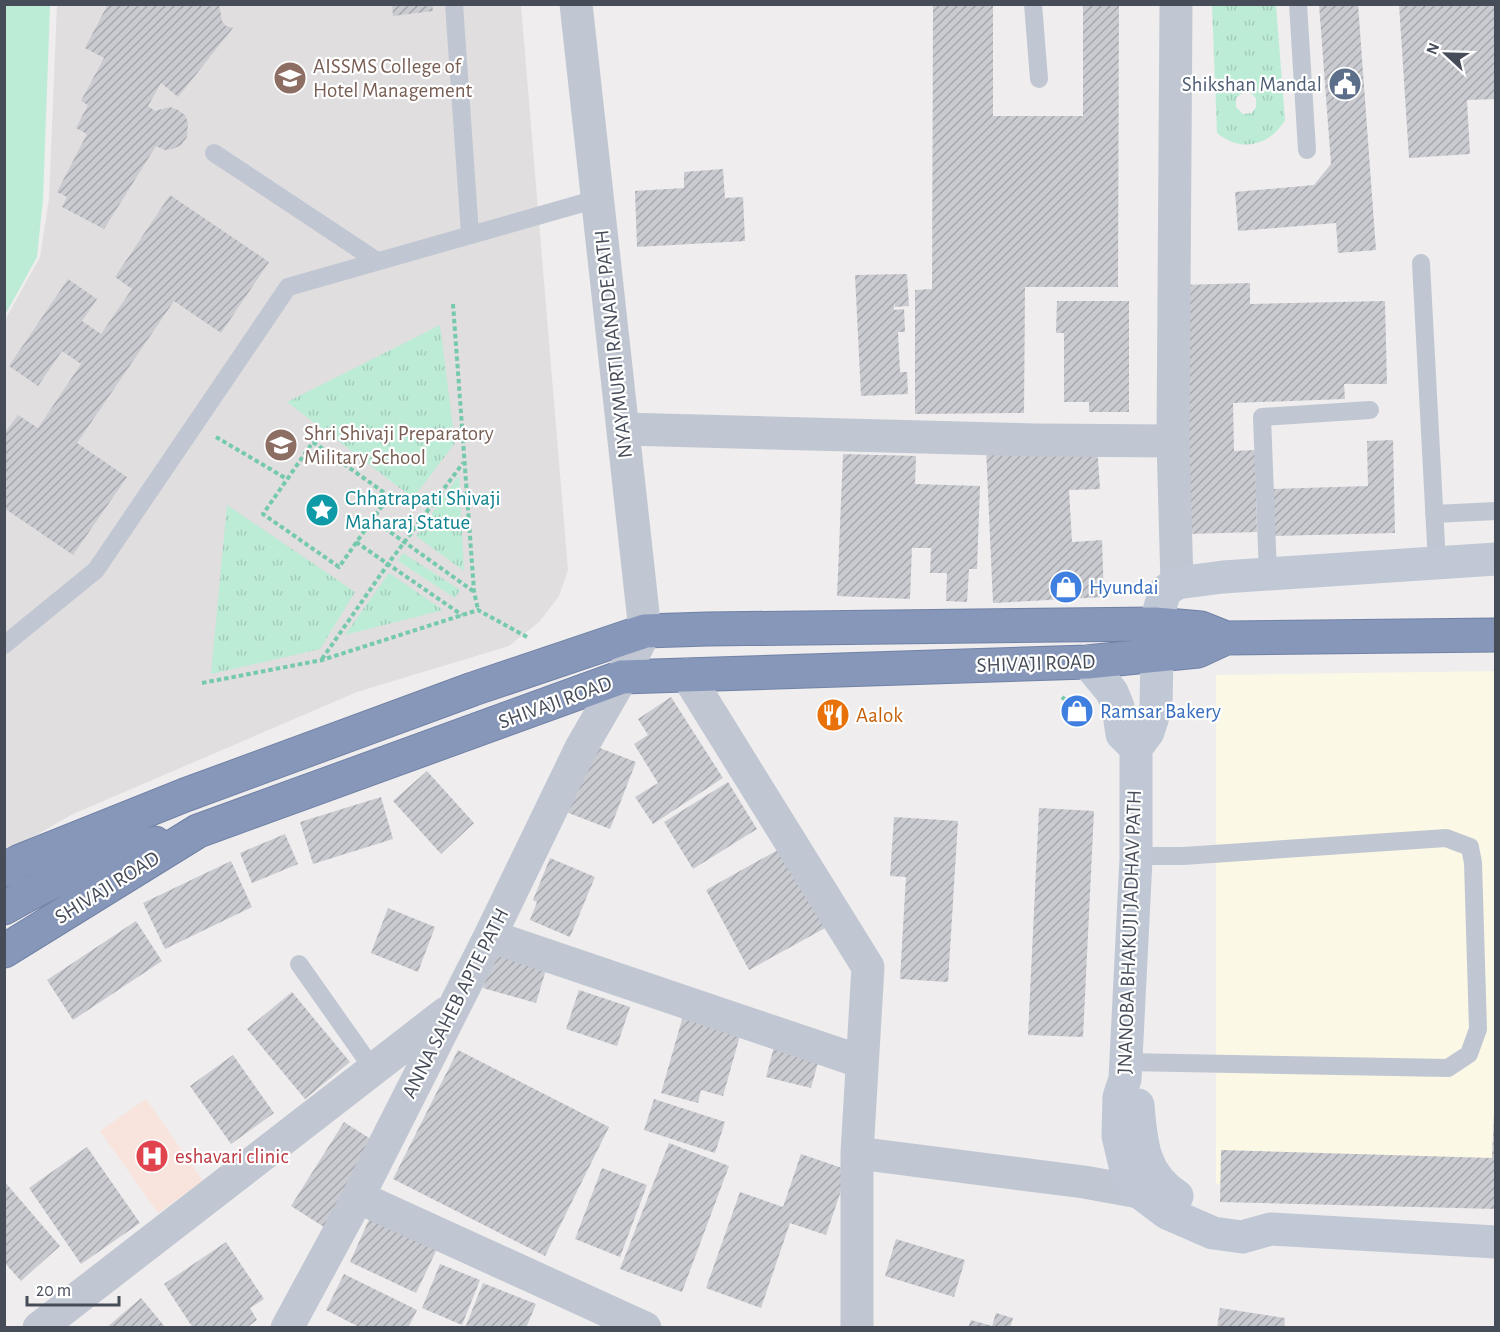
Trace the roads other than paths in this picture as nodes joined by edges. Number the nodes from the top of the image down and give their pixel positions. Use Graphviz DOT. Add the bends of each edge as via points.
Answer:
graph roads {
  1 [pos="454,4"];
  2 [pos="576,4"];
  3 [pos="1033,4"];
  4 [pos="1176,4"];
  5 [pos="1298,4"];
  6 [pos="1039,79"];
  7 [pos="1307,150"];
  8 [pos="214,153"];
  9 [pos="597,199"];
  10 [pos="470,234"];
  11 [pos="377,261"];
  12 [pos="1421,263"];
  13 [pos="1370,410"];
  14 [pos="623,429"];
  15 [pos="1173,441"];
  16 [pos="1496,511"];
  17 [pos="1434,514"];
  18 [pos="1496,559"];
  19 [pos="1437,563"];
  20 [pos="1268,574"];
  21 [pos="1177,582"];
  22 [pos="1155,624"];
  23 [pos="645,631"];
  24 [pos="1496,635"];
  25 [pos="1226,638"];
  26 [pos="4,645"];
  27 [pos="1157,656"];
  28 [pos="1087,662"];
  29 [pos="687,675"];
  30 [pos="621,677"];
  31 [pos="1136,748"];
  32 [pos="198,831"];
  33 [pos="1136,856"];
  34 [pos="4,870"];
  35 [pos="4,908"];
  36 [pos="490,936"];
  37 [pos="4,951"];
  38 [pos="299,964"];
  39 [pos="452,1008"];
  40 [pos="862,1062"];
  41 [pos="373,1069"];
  42 [pos="1125,1071"];
  43 [pos="857,1153"];
  44 [pos="1150,1189"];
  45 [pos="358,1197"];
  46 [pos="1496,1242"];
  47 [pos="39,1328"];
  48 [pos="287,1328"];
  49 [pos="645,1328"];
  50 [pos="857,1328"];
  1 -- 10 [label="lane"];
  2 -- 9 [label="street, NYAYMURTI RANADE PATH"];
  3 -- 6 [label="lane"];
  4 -- 15 [label="street"];
  5 -- 7 [label="lane"];
  8 -- 11 [label="lane"];
  9 -- 10 [label="lane"];
  9 -- 14 [label="street, NYAYMURTI RANADE PATH"];
  10 -- 11 [label="lane"];
  11 -- 26 [label="lane" via="288,287 96,570"];
  12 -- 17 [label="lane"];
  13 -- 20 [label="lane" via="1262,417"];
  14 -- 15 [label="street"];
  14 -- 23 [label="street, NYAYMURTI RANADE PATH"];
  15 -- 21 [label="street"];
  16 -- 17 [label="lane"];
  17 -- 19 [label="lane"];
  18 -- 19 [label="street"];
  19 -- 20 [label="street"];
  20 -- 21 [label="street"];
  21 -- 22 [label="street" via="1165,591"];
  22 -- 23 [label="highway, SHIVAJI ROAD"];
  22 -- 25 [label="highway, SHIVAJI ROAD" via="1201,628"];
  22 -- 27 [label="street"];
  23 -- 30 [label="street"];
  23 -- 34 [label="highway, SHIVAJI ROAD" via="473,689 185,795"];
  24 -- 25 [label="highway, SHIVAJI ROAD"];
  25 -- 27 [label="highway, SHIVAJI ROAD" via="1198,651"];
  27 -- 28 [label="highway, SHIVAJI ROAD"];
  27 -- 31 [label="street" via="1156,708 1148,732"];
  28 -- 29 [label="highway, SHIVAJI ROAD"];
  28 -- 31 [label="street" via="1112,692 1122,734"];
  29 -- 30 [label="highway, SHIVAJI ROAD"];
  29 -- 40 [label="street" via="868,967"];
  30 -- 32 [label="highway, SHIVAJI ROAD"];
  30 -- 36 [label="street, ANNA SAHEB APTE PATH" via="580,748"];
  31 -- 33 [label="street, JNANOBA BHAKUJI JADHAV PATH"];
  32 -- 35 [label="highway" via="124,851 78,869"];
  32 -- 37 [label="highway, SHIVAJI ROAD"];
  33 -- 42 [label="street, JNANOBA BHAKUJI JADHAV PATH"];
  33 -- 42 [label="lane" via="1446,838 1470,848 1478,1029 1469,1054 1448,1068"];
  36 -- 39 [label="street, ANNA SAHEB APTE PATH"];
  36 -- 40 [label="street"];
  38 -- 41 [label="lane"];
  39 -- 41 [label="street"];
  39 -- 45 [label="street, ANNA SAHEB APTE PATH"];
  40 -- 43 [label="street"];
  41 -- 47 [label="street"];
  42 -- 44 [label="street, JNANOBA BHAKUJI JADHAV PATH" via="1119,1097 1118,1136 1127,1174"];
  43 -- 44 [label="street"];
  43 -- 50 [label="street"];
  44 -- 46 [label="street" via="1167,1213 1213,1233 1242,1237 1271,1229"];
  45 -- 48 [label="street, ANNA SAHEB APTE PATH"];
  45 -- 49 [label="street"];
}
